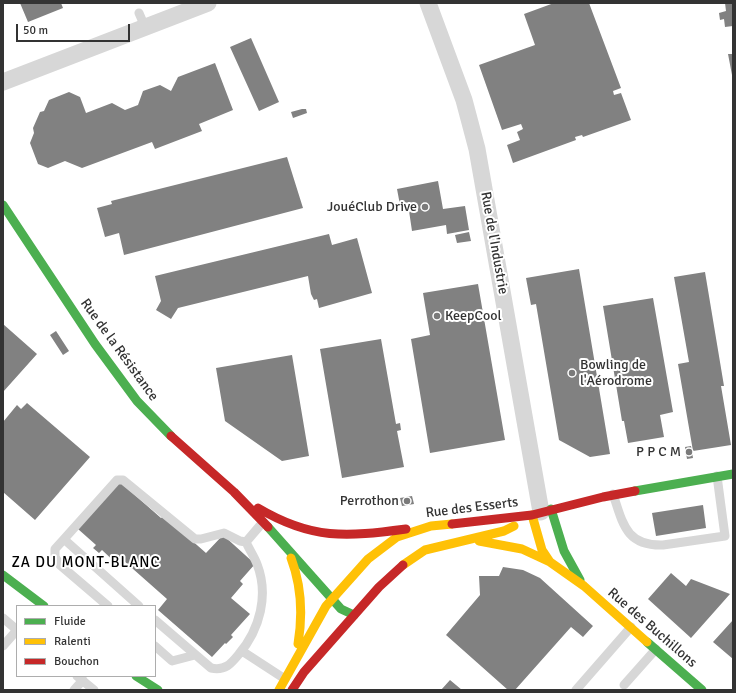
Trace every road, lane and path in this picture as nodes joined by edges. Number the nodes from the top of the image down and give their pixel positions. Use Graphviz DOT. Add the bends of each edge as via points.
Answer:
graph roads {
  1 [pos="208,3"];
  2 [pos="428,3"];
  3 [pos="3,82"];
  4 [pos="3,205"];
  5 [pos="733,474"];
  6 [pos="717,476"];
  7 [pos="234,492"];
  8 [pos="613,494"];
  9 [pos="541,512"];
  10 [pos="263,522"];
  11 [pos="431,526"];
  12 [pos="345,535"];
  13 [pos="65,538"];
  14 [pos="468,540"];
  15 [pos="246,542"];
  16 [pos="284,544"];
  17 [pos="356,544"];
  18 [pos="365,555"];
  19 [pos="550,562"];
  20 [pos="373,568"];
  21 [pos="3,574"];
  22 [pos="376,578"];
  23 [pos="584,586"];
  24 [pos="378,588"];
  25 [pos="331,599"];
  26 [pos="43,605"];
  27 [pos="107,605"];
  28 [pos="138,605"];
  29 [pos="354,615"];
  30 [pos="3,618"];
  31 [pos="156,621"];
  32 [pos="631,627"];
  33 [pos="16,629"];
  34 [pos="16,631"];
  35 [pos="3,646"];
  36 [pos="156,647"];
  37 [pos="656,649"];
  38 [pos="242,651"];
  39 [pos="195,655"];
  40 [pos="295,661"];
  41 [pos="80,678"];
  42 [pos="140,679"];
  43 [pos="285,679"];
  44 [pos="624,685"];
  45 [pos="91,689"];
  46 [pos="74,690"];
  47 [pos="151,690"];
  48 [pos="158,690"];
  49 [pos="279,690"];
  50 [pos="292,690"];
  51 [pos="576,690"];
  52 [pos="702,690"];
  1 -- 3 [label="street" via="142,20"];
  2 -- 9 [label="street, Rue de l'Industrie" via="464,100 477,149"];
  4 -- 7 [label="street, Rue de la Résistance" via="129,392 163,429"];
  5 -- 6 [label="street, Rue des Esserts"];
  6 -- 8 [label="street, Rue des Esserts"];
  6 -- 8 [label="lane" via="725,536 663,545 638,541 625,527"];
  7 -- 10 [label="street, Rue de la Résistance"];
  7 -- 12 [label="street, Rue de la Résistance" via="272,516 301,530"];
  8 -- 9 [label="street, Rue des Esserts"];
  9 -- 11 [label="street, Rue des Esserts"];
  9 -- 14 [label="street, Rue des Esserts" via="508,530"];
  9 -- 19 [label="street, Rue des Buchillons" via="542,550"];
  9 -- 23 [label="street, Rue des Buchillons"];
  10 -- 15 [label="lane"];
  10 -- 16 [label="street, Rue de la Résistance"];
  11 -- 12 [label="street, Rue de la Résistance"];
  11 -- 18 [label="street, Rue des Esserts" via="397,537"];
  12 -- 17 [label="street"];
  13 -- 15 [label="lane" via="116,481 121,479 195,539 224,533"];
  13 -- 27 [label="lane" via="55,549 55,557 60,565"];
  13 -- 28 [label="lane"];
  14 -- 19 [label="street" via="511,546"];
  14 -- 24 [label="street, Rue des Esserts" via="425,550"];
  15 -- 38 [label="lane" via="257,563 262,590 257,625"];
  16 -- 25 [label="street, Rue de la Résistance"];
  16 -- 40 [label="street" via="297,573 302,600"];
  18 -- 20 [label="street"];
  18 -- 25 [label="street, Rue des Esserts"];
  19 -- 23 [label="street, Rue des Buchillons"];
  21 -- 26 [label="street"];
  22 -- 24 [label="street"];
  23 -- 32 [label="street, Rue des Buchillons"];
  24 -- 29 [label="street, Rue des Esserts"];
  25 -- 29 [label="street, Rue de la Résistance" via="343,611"];
  25 -- 40 [label="street, Rue des Esserts"];
  29 -- 50 [label="street, Rue des Esserts" via="304,672"];
  30 -- 33 [label="lane"];
  31 -- 39 [label="lane"];
  32 -- 37 [label="street, Rue des Buchillons"];
  32 -- 51 [label="lane"];
  34 -- 35 [label="lane"];
  36 -- 39 [label="lane" via="172,661"];
  37 -- 44 [label="lane"];
  37 -- 52 [label="street, Rue des Buchillons"];
  38 -- 39 [label="lane" via="230,665 218,670 211,668"];
  38 -- 43 [label="lane"];
  40 -- 43 [label="street, Rue des Esserts"];
  41 -- 45 [label="lane"];
  41 -- 46 [label="lane"];
  42 -- 47 [label="street"];
  42 -- 48 [label="street"];
  43 -- 49 [label="street, Rue des Esserts"];
}
